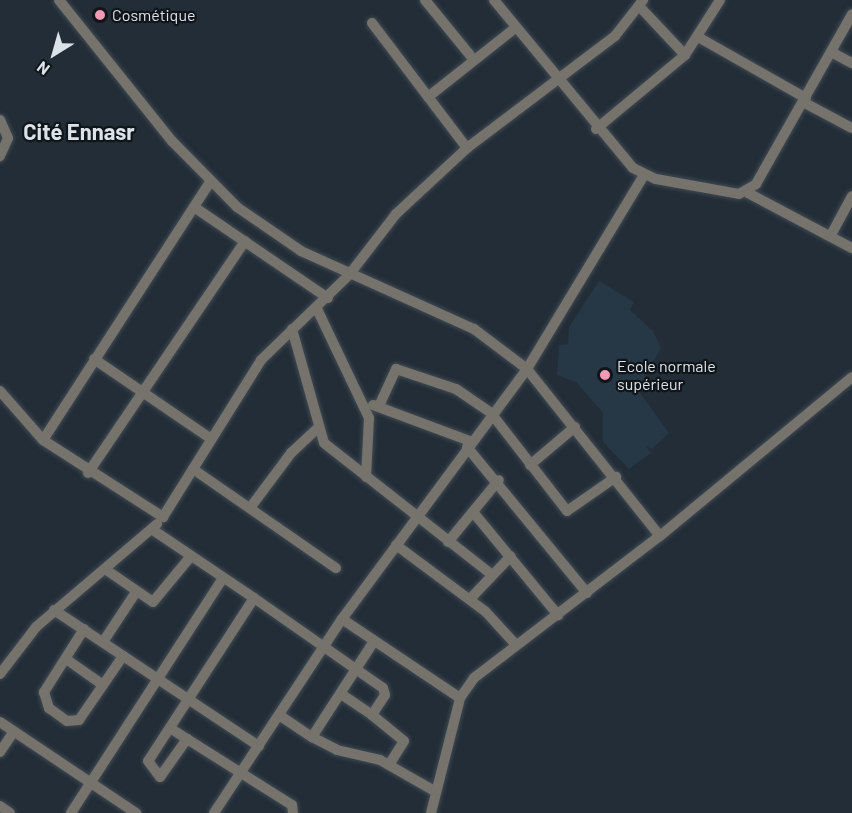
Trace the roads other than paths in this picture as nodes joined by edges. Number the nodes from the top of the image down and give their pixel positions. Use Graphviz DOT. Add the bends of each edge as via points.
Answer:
graph roads {
  1 [pos="59,0"];
  2 [pos="425,0"];
  3 [pos="494,0"];
  4 [pos="720,0"];
  5 [pos="641,3"];
  6 [pos="852,14"];
  7 [pos="372,23"];
  8 [pos="515,28"];
  9 [pos="698,37"];
  10 [pos="831,52"];
  11 [pos="685,55"];
  12 [pos="474,60"];
  13 [pos="852,63"];
  14 [pos="560,81"];
  15 [pos="428,97"];
  16 [pos="804,100"];
  17 [pos="0,120"];
  18 [pos="852,128"];
  19 [pos="596,129"];
  20 [pos="466,148"];
  21 [pos="0,156"];
  22 [pos="644,175"];
  23 [pos="210,182"];
  24 [pos="748,193"];
  25 [pos="852,196"];
  26 [pos="194,207"];
  27 [pos="831,235"];
  28 [pos="245,241"];
  29 [pos="852,248"];
  30 [pos="349,275"];
  31 [pos="328,298"];
  32 [pos="317,309"];
  33 [pos="292,329"];
  34 [pos="94,359"];
  35 [pos="527,369"];
  36 [pos="852,377"];
  37 [pos="0,391"];
  38 [pos="143,393"];
  39 [pos="364,404"];
  40 [pos="380,406"];
  41 [pos="491,413"];
  42 [pos="575,427"];
  43 [pos="317,429"];
  44 [pos="210,438"];
  45 [pos="43,440"];
  46 [pos="468,444"];
  47 [pos="531,465"];
  48 [pos="193,469"];
  49 [pos="88,473"];
  50 [pos="366,477"];
  51 [pos="616,477"];
  52 [pos="499,480"];
  53 [pos="250,508"];
  54 [pos="472,512"];
  55 [pos="163,517"];
  56 [pos="416,517"];
  57 [pos="153,530"];
  58 [pos="660,536"];
  59 [pos="448,542"];
  60 [pos="396,545"];
  61 [pos="191,556"];
  62 [pos="511,556"];
  63 [pos="336,568"];
  64 [pos="105,569"];
  65 [pos="491,574"];
  66 [pos="223,578"];
  67 [pos="136,592"];
  68 [pos="587,593"];
  69 [pos="254,598"];
  70 [pos="470,599"];
  71 [pos="54,610"];
  72 [pos="558,615"];
  73 [pos="342,619"];
  74 [pos="84,629"];
  75 [pos="374,641"];
  76 [pos="103,642"];
  77 [pos="516,645"];
  78 [pos="324,646"];
  79 [pos="123,656"];
  80 [pos="66,659"];
  81 [pos="357,669"];
  82 [pos="0,674"];
  83 [pos="158,679"];
  84 [pos="104,685"];
  85 [pos="340,694"];
  86 [pos="460,698"];
  87 [pos="189,700"];
  88 [pos="279,715"];
  89 [pos="372,715"];
  90 [pos="0,722"];
  91 [pos="170,728"];
  92 [pos="14,732"];
  93 [pos="312,737"];
  94 [pos="188,739"];
  95 [pos="259,746"];
  96 [pos="0,752"];
  97 [pos="389,765"];
  98 [pos="242,773"];
  99 [pos="91,783"];
  100 [pos="436,792"];
  101 [pos="0,806"];
  102 [pos="10,813"];
  103 [pos="71,813"];
  104 [pos="136,813"];
  105 [pos="214,813"];
  106 [pos="293,813"];
  107 [pos="431,813"];
  1 -- 23 [label="street"];
  2 -- 12 [label="street"];
  3 -- 8 [label="street"];
  4 -- 9 [label="street"];
  5 -- 11 [label="street"];
  5 -- 14 [label="street" via="615,36"];
  6 -- 10 [label="street"];
  7 -- 15 [label="street"];
  8 -- 12 [label="street"];
  8 -- 14 [label="street"];
  9 -- 11 [label="street"];
  9 -- 16 [label="street"];
  10 -- 13 [label="street"];
  10 -- 16 [label="street"];
  11 -- 19 [label="street"];
  12 -- 15 [label="street"];
  14 -- 19 [label="street"];
  14 -- 20 [label="street"];
  15 -- 20 [label="street"];
  16 -- 18 [label="street"];
  16 -- 24 [label="street"];
  17 -- 21 [label="street" via="8,138"];
  19 -- 22 [label="street"];
  20 -- 30 [label="street" via="396,214"];
  22 -- 24 [label="street" via="710,191"];
  22 -- 35 [label="street"];
  23 -- 26 [label="street"];
  23 -- 30 [label="street" via="279,238"];
  24 -- 27 [label="street"];
  25 -- 27 [label="street"];
  26 -- 28 [label="street"];
  26 -- 34 [label="street"];
  27 -- 29 [label="street"];
  28 -- 31 [label="street"];
  28 -- 38 [label="street"];
  30 -- 31 [label="street"];
  30 -- 35 [label="street" via="474,329"];
  31 -- 32 [label="street"];
  32 -- 33 [label="street"];
  32 -- 39 [label="street"];
  33 -- 43 [label="street"];
  33 -- 44 [label="street" via="261,360"];
  34 -- 38 [label="street"];
  34 -- 45 [label="street"];
  35 -- 41 [label="street"];
  35 -- 42 [label="street"];
  36 -- 58 [label="street"];
  37 -- 45 [label="street"];
  38 -- 44 [label="street"];
  38 -- 49 [label="street"];
  39 -- 40 [label="street"];
  39 -- 50 [label="street" via="371,437"];
  40 -- 41 [label="street" via="389,377 401,369 456,389"];
  40 -- 46 [label="street"];
  41 -- 46 [label="street"];
  41 -- 47 [label="street"];
  42 -- 47 [label="street"];
  42 -- 51 [label="street"];
  43 -- 50 [label="street" via="324,443"];
  43 -- 53 [label="street" via="291,453"];
  44 -- 48 [label="street"];
  45 -- 49 [label="street"];
  46 -- 52 [label="street"];
  46 -- 56 [label="street"];
  47 -- 51 [label="street" via="567,511"];
  48 -- 53 [label="street"];
  48 -- 55 [label="street"];
  49 -- 55 [label="street"];
  50 -- 56 [label="street"];
  51 -- 58 [label="street"];
  52 -- 54 [label="street"];
  52 -- 68 [label="street"];
  53 -- 63 [label="street"];
  54 -- 59 [label="street"];
  54 -- 62 [label="street"];
  55 -- 57 [label="street"];
  56 -- 59 [label="street"];
  56 -- 60 [label="street"];
  57 -- 61 [label="street"];
  57 -- 64 [label="street"];
  58 -- 68 [label="street"];
  59 -- 65 [label="street"];
  60 -- 70 [label="street"];
  60 -- 73 [label="street"];
  61 -- 66 [label="street"];
  61 -- 67 [label="street" via="158,600 149,601"];
  62 -- 65 [label="street"];
  62 -- 72 [label="street"];
  64 -- 67 [label="street"];
  64 -- 71 [label="street"];
  65 -- 70 [label="street"];
  66 -- 69 [label="street"];
  66 -- 83 [label="street"];
  67 -- 76 [label="street"];
  68 -- 72 [label="street"];
  69 -- 78 [label="street"];
  69 -- 87 [label="street"];
  70 -- 77 [label="street"];
  71 -- 74 [label="street"];
  71 -- 82 [label="street"];
  72 -- 77 [label="street"];
  73 -- 75 [label="street"];
  73 -- 78 [label="street"];
  74 -- 76 [label="street"];
  74 -- 80 [label="street"];
  75 -- 81 [label="street"];
  75 -- 86 [label="street"];
  76 -- 79 [label="street"];
  77 -- 86 [label="street" via="474,678"];
  78 -- 81 [label="street"];
  78 -- 88 [label="street"];
  79 -- 83 [label="street"];
  79 -- 84 [label="street"];
  80 -- 84 [label="street"];
  80 -- 84 [label="street" via="42,695 49,708 77,721"];
  81 -- 85 [label="street"];
  81 -- 89 [label="street" via="385,692"];
  83 -- 87 [label="street"];
  83 -- 99 [label="street"];
  85 -- 89 [label="street"];
  85 -- 93 [label="street"];
  86 -- 100 [label="street"];
  87 -- 91 [label="street"];
  87 -- 95 [label="street"];
  88 -- 93 [label="street"];
  88 -- 95 [label="street"];
  89 -- 97 [label="street" via="404,737"];
  90 -- 92 [label="street"];
  91 -- 94 [label="street"];
  91 -- 94 [label="street" via="147,763 160,777"];
  92 -- 96 [label="street"];
  92 -- 99 [label="street"];
  93 -- 97 [label="street"];
  94 -- 98 [label="street"];
  95 -- 98 [label="street"];
  97 -- 100 [label="street"];
  98 -- 105 [label="street"];
  98 -- 106 [label="street" via="292,805"];
  99 -- 103 [label="street"];
  99 -- 104 [label="street"];
  100 -- 107 [label="street"];
  101 -- 102 [label="street"];
}
